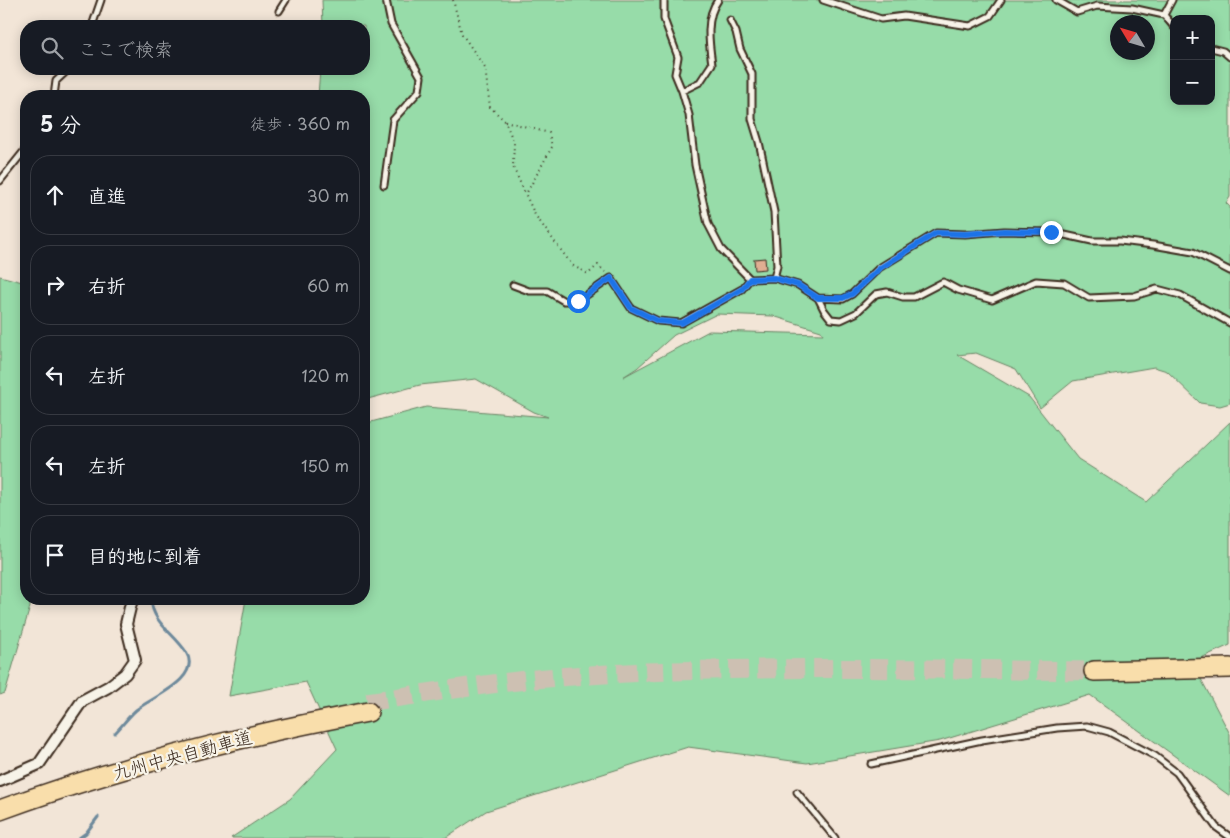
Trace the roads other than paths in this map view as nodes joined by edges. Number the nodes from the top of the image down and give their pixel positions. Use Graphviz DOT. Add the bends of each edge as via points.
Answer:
graph roads {
  1 [pos="101,0"];
  2 [pos="286,0"];
  3 [pos="386,0"];
  4 [pos="664,0"];
  5 [pos="718,0"];
  6 [pos="823,0"];
  7 [pos="1001,0"];
  8 [pos="1056,0"];
  9 [pos="1172,0"];
  10 [pos="279,11"];
  11 [pos="1164,15"];
  12 [pos="94,20"];
  13 [pos="730,20"];
  14 [pos="1170,22"];
  15 [pos="1215,49"];
  16 [pos="1230,57"];
  17 [pos="62,75"];
  18 [pos="55,90"];
  19 [pos="682,91"];
  20 [pos="20,156"];
  21 [pos="0,181"];
  22 [pos="384,185"];
  23 [pos="1230,270"];
  24 [pos="774,278"];
  25 [pos="750,279"];
  26 [pos="513,285"];
  27 [pos="818,298"];
  28 [pos="1230,322"];
  29 [pos="131,605"];
  30 [pos="1230,668"];
  31 [pos="1230,677"];
  32 [pos="871,764"];
  33 [pos="0,781"];
  34 [pos="797,792"];
  35 [pos="0,800"];
  36 [pos="0,810"];
  37 [pos="1230,836"];
  38 [pos="835,838"];
  1 -- 12 [label="lane"];
  2 -- 10 [label="lane"];
  3 -- 22 [label="lane" via="391,24 421,77 419,91 393,120"];
  4 -- 19 [label="lane" via="664,19 678,56 675,74"];
  5 -- 19 [label="lane" via="713,6 708,35 712,64 700,82"];
  6 -- 7 [label="lane" via="880,20 904,16 970,26 990,16"];
  8 -- 11 [label="lane" via="1077,12 1097,6 1132,8"];
  9 -- 11 [label="lane"];
  11 -- 14 [label="lane"];
  13 -- 24 [label="lane" via="752,74 752,119 774,212 777,266"];
  15 -- 16 [label="lane"];
  17 -- 18 [label="lane" via="56,80"];
  19 -- 25 [label="lane" via="708,224 721,249"];
  20 -- 21 [label="lane"];
  23 -- 27 [label="lane" via="1193,252 1153,244 1092,241 1051,232 936,233 880,268 848,296"];
  24 -- 25 [label="lane"];
  24 -- 27 [label="lane" via="798,285"];
  25 -- 26 [label="lane" via="742,289 682,323 658,321 631,308 611,278 578,301 564,301 547,292 529,291"];
  27 -- 28 [label="lane" via="830,320 841,320 856,312 876,294 887,292 914,297 943,282 992,300 1036,281 1064,283 1089,298 1134,296 1157,289 1180,295"];
  29 -- 33 [label="street" via="126,624 135,660 130,667 108,687 82,701 39,764"];
  30 -- 31 [label="highway" via="1094,675 1178,680"];
  32 -- 37 [label="lane" via="982,740 1088,726 1109,732 1155,756 1177,773 1216,827"];
  34 -- 38 [label="lane"];
  35 -- 36 [label="highway, 九州中央自動車道" via="164,748 250,726 368,707 166,756"];
}
